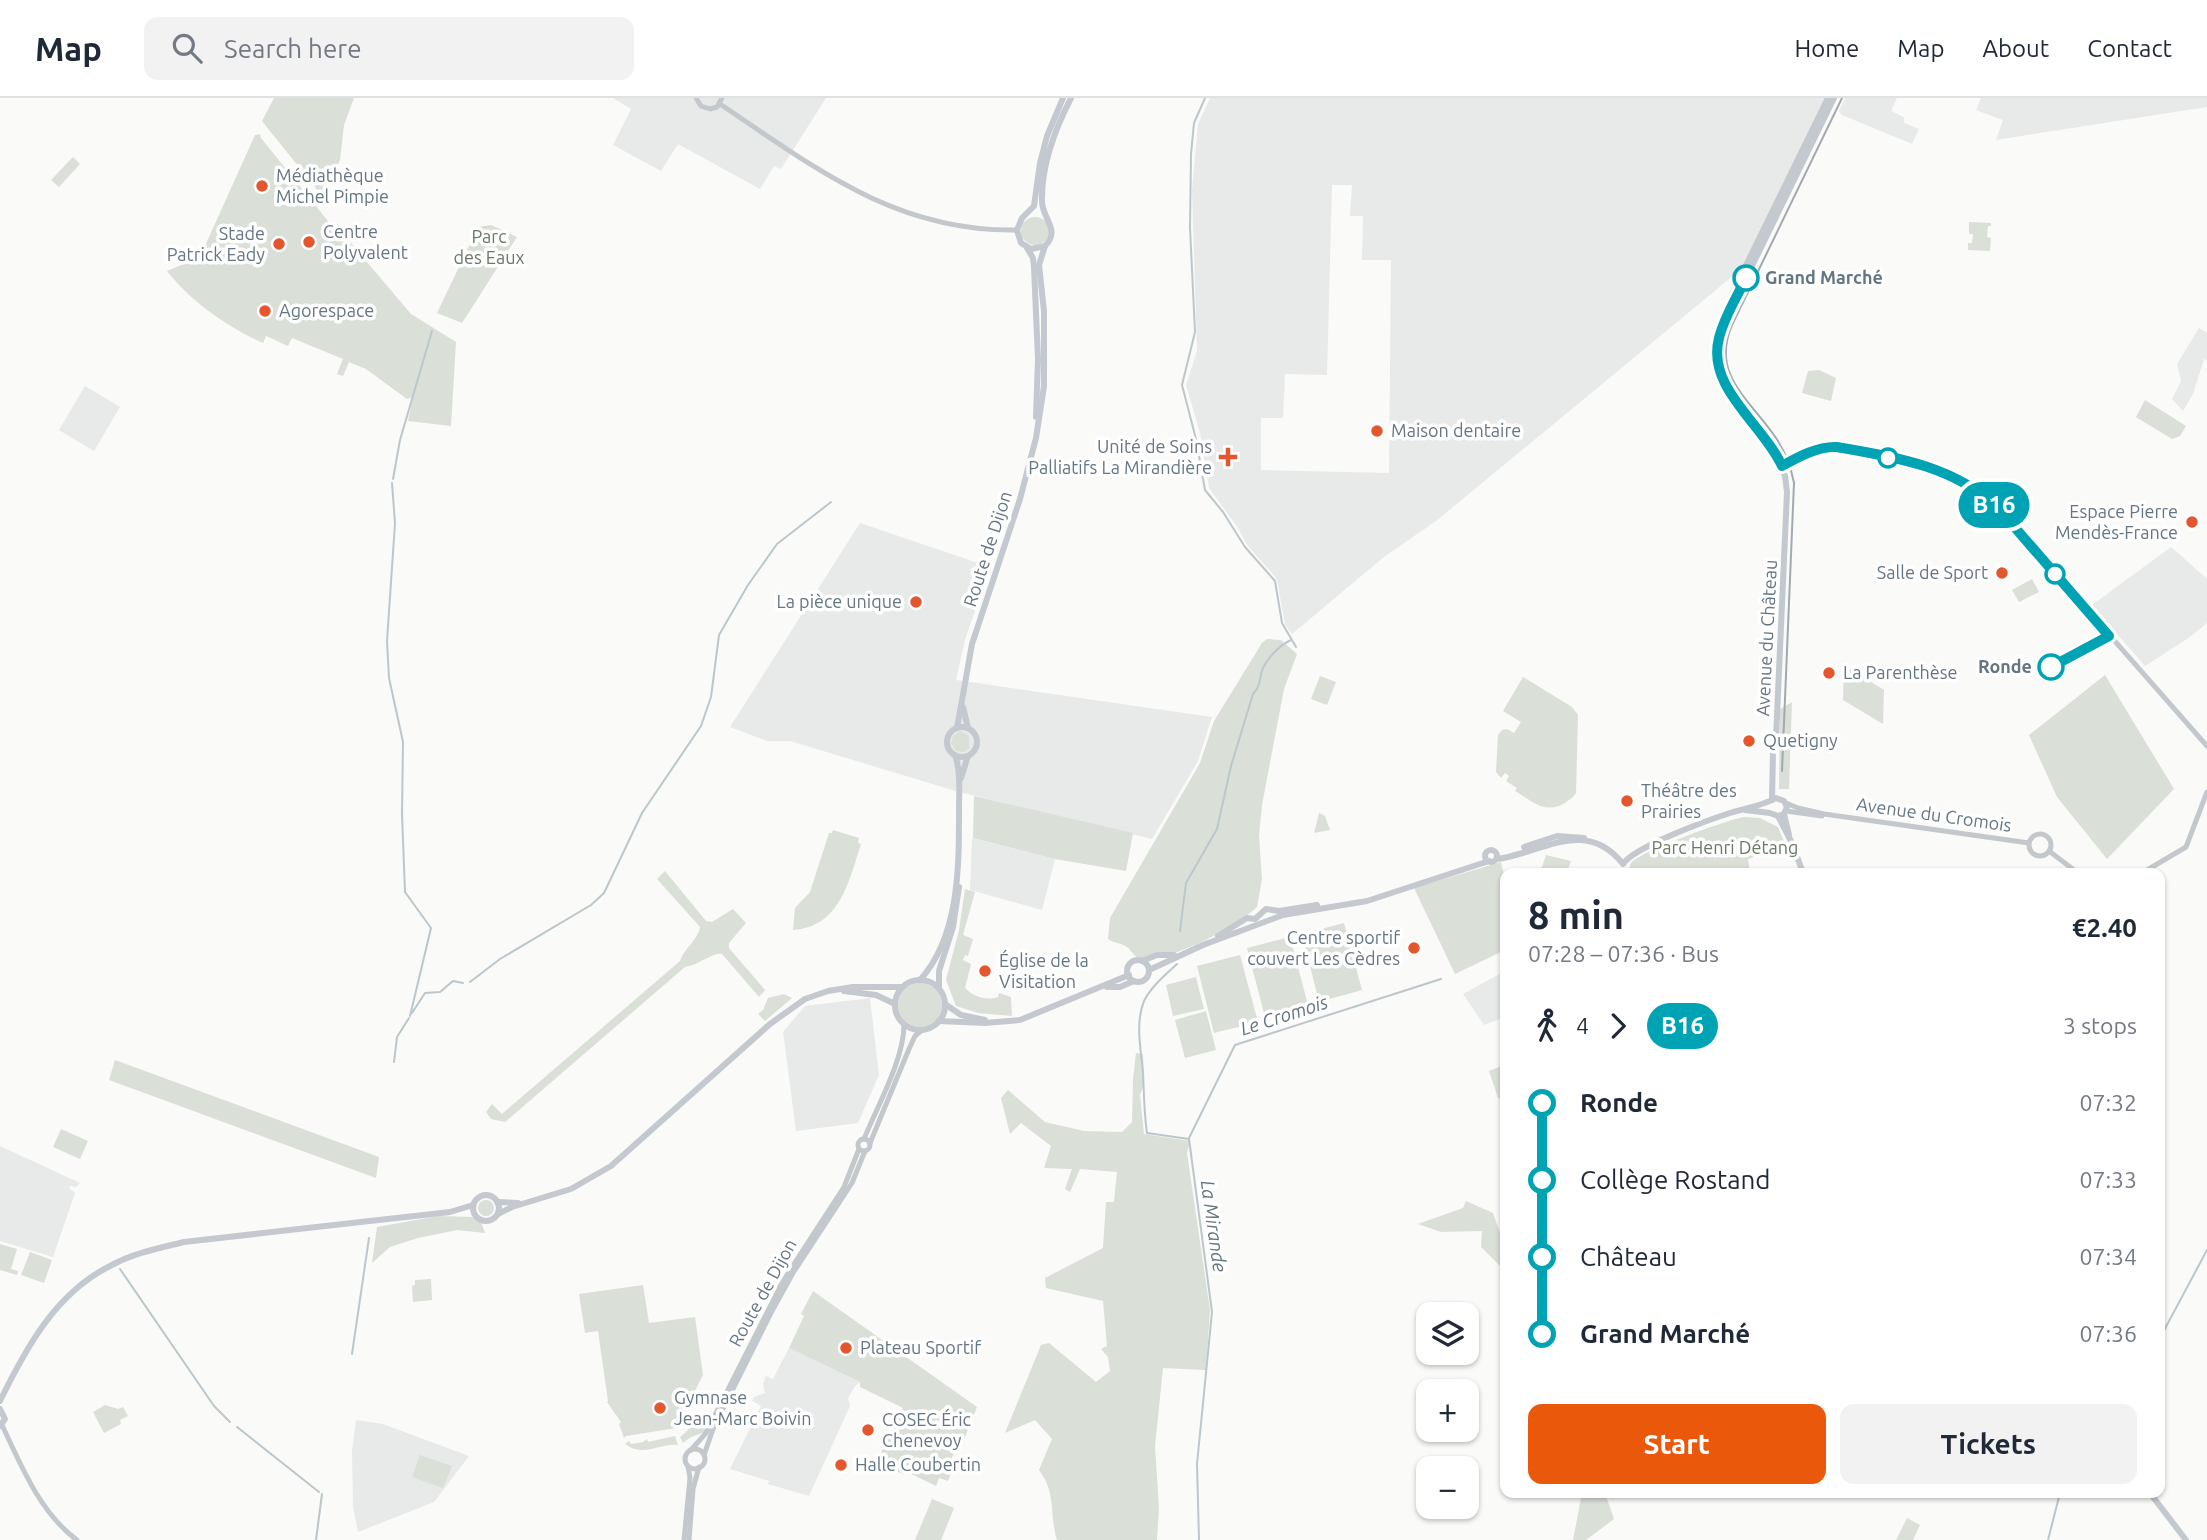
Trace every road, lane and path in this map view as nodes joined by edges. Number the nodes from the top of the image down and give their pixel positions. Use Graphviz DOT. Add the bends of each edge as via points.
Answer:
graph roads {
  1 [pos="696,98"];
  2 [pos="1063,98"];
  3 [pos="1071,98"];
  4 [pos="1828,98"];
  5 [pos="1834,98"];
  6 [pos="721,101"];
  7 [pos="1028,215"];
  8 [pos="1046,217"];
  9 [pos="1017,230"];
  10 [pos="1045,246"];
  11 [pos="1026,247"];
  12 [pos="1719,374"];
  13 [pos="1847,449"];
  14 [pos="1030,460"];
  15 [pos="962,695"];
  16 [pos="957,728"];
  17 [pos="968,728"];
  18 [pos="2207,746"];
  19 [pos="955,755"];
  20 [pos="968,756"];
  21 [pos="959,787"];
  22 [pos="2207,792"];
  23 [pos="1777,801"];
  24 [pos="1745,810"];
  25 [pos="1770,813"];
  26 [pos="1783,814"];
  27 [pos="1835,815"];
  28 [pos="2029,843"];
  29 [pos="959,847"];
  30 [pos="2049,851"];
  31 [pos="1497,856"];
  32 [pos="1487,859"];
  33 [pos="1625,861"];
  34 [pos="1801,868"];
  35 [pos="2071,868"];
  36 [pos="2150,868"];
  37 [pos="1186,952"];
  38 [pos="1142,961"];
  39 [pos="1149,970"];
  40 [pos="1131,978"];
  41 [pos="920,980"];
  42 [pos="902,987"];
  43 [pos="939,988"];
  44 [pos="828,991"];
  45 [pos="895,1004"];
  46 [pos="945,1004"];
  47 [pos="939,1021"];
  48 [pos="986,1022"];
  49 [pos="904,1025"];
  50 [pos="922,1030"];
  51 [pos="867,1141"];
  52 [pos="862,1150"];
  53 [pos="498,1202"];
  54 [pos="527,1202"];
  55 [pos="473,1205"];
  56 [pos="450,1212"];
  57 [pos="498,1214"];
  58 [pos="475,1215"];
  59 [pos="0,1401"];
  60 [pos="0,1409"];
  61 [pos="1,1426"];
  62 [pos="691,1450"];
  63 [pos="704,1455"];
  64 [pos="688,1466"];
  65 [pos="699,1467"];
  66 [pos="2154,1498"];
  67 [pos="77,1540"];
  68 [pos="686,1540"];
  69 [pos="2186,1540"];
  1 -- 6 [label="street" via="701,106 713,109"];
  2 -- 7 [label="main road" via="1047,135 1036,200"];
  3 -- 8 [label="main road" via="1052,142 1046,170 1042,203"];
  4 -- 12 [label="main road" via="1717,328 1714,356"];
  5 -- 12 [label="main road" via="1722,328"];
  6 -- 9 [label="street" via="835,181 894,209 968,227"];
  7 -- 8 [label="main road"];
  7 -- 9 [label="main road"];
  8 -- 10 [label="main road" via="1053,232"];
  9 -- 11 [label="main road"];
  10 -- 11 [label="main road"];
  10 -- 14 [label="main road, Route de Dijon" via="1040,265 1044,386"];
  11 -- 14 [label="main road" via="1033,258 1038,359"];
  12 -- 23 [label="main road, Avenue du Château" via="1771,444 1785,477"];
  13 -- 18 [label="street" via="1941,471 1981,493"];
  14 -- 15 [label="main road, Route de Dijon" via="972,644"];
  15 -- 16 [label="main road, Route de Dijon"];
  15 -- 17 [label="main road, Route de Dijon"];
  16 -- 17 [label="main road"];
  16 -- 19 [label="main road" via="947,741"];
  17 -- 20 [label="main road" via="977,743"];
  19 -- 20 [label="main road"];
  19 -- 21 [label="main road"];
  20 -- 21 [label="main road"];
  21 -- 29 [label="main road"];
  22 -- 36 [label="street" via="2186,847"];
  23 -- 24 [label="main road"];
  23 -- 25 [label="main road"];
  23 -- 26 [label="main road"];
  23 -- 27 [label="street, Avenue du Cromois"];
  24 -- 25 [label="main road"];
  24 -- 33 [label="main road" via="1637,851"];
  25 -- 26 [label="main road"];
  26 -- 27 [label="street, Avenue du Cromois"];
  26 -- 34 [label="main road"];
  27 -- 28 [label="street, Avenue du Cromois"];
  28 -- 30 [label="street" via="2037,856"];
  28 -- 30 [label="street" via="2035,836 2045,836"];
  29 -- 41 [label="main road" via="949,920 932,965"];
  29 -- 43 [label="main road" via="958,901 939,971"];
  30 -- 35 [label="street"];
  31 -- 32 [label="main road"];
  31 -- 32 [label="main road" via="1489,850"];
  31 -- 33 [label="main road" via="1560,841 1598,845"];
  31 -- 33 [label="main road" via="1563,835 1602,843"];
  32 -- 37 [label="main road" via="1383,897 1302,905 1278,914 1266,909 1255,919 1247,918"];
  37 -- 38 [label="main road"];
  37 -- 39 [label="main road"];
  38 -- 39 [label="main road"];
  38 -- 40 [label="main road" via="1130,965"];
  39 -- 40 [label="main road" via="1144,981"];
  40 -- 48 [label="main road" via="1020,1020"];
  41 -- 42 [label="main road"];
  41 -- 43 [label="main road"];
  42 -- 44 [label="main road"];
  42 -- 45 [label="main road"];
  43 -- 46 [label="main road"];
  44 -- 45 [label="main road" via="862,992"];
  44 -- 54 [label="main road" via="785,1012 611,1166 571,1189"];
  45 -- 49 [label="main road"];
  46 -- 47 [label="main road"];
  46 -- 48 [label="main road" via="961,1015"];
  47 -- 48 [label="main road"];
  47 -- 50 [label="main road"];
  49 -- 50 [label="main road"];
  49 -- 51 [label="street, Route de Dijon"];
  50 -- 51 [label="street, Route de Dijon"];
  51 -- 52 [label="street, Route de Dijon" via="870,1148"];
  51 -- 52 [label="street, Route de Dijon" via="858,1143"];
  52 -- 62 [label="street, Route de Dijon" via="844,1187 793,1263 706,1433"];
  52 -- 63 [label="street, Route de Dijon" via="852,1183 772,1311"];
  53 -- 54 [label="main road"];
  53 -- 55 [label="main road" via="485,1195"];
  53 -- 57 [label="main road"];
  54 -- 57 [label="main road"];
  55 -- 56 [label="main road"];
  55 -- 58 [label="main road"];
  56 -- 58 [label="main road"];
  56 -- 59 [label="main road" via="184,1242 113,1264 82,1284 55,1310 22,1354"];
  57 -- 58 [label="main road" via="488,1221"];
  60 -- 61 [label="main road" via="5,1415"];
  61 -- 67 [label="street" via="38,1494"];
  62 -- 63 [label="street"];
  62 -- 64 [label="street" via="685,1458"];
  63 -- 65 [label="street"];
  64 -- 65 [label="street"];
  64 -- 68 [label="street"];
  65 -- 68 [label="street"];
  66 -- 69 [label="main road"];
}
